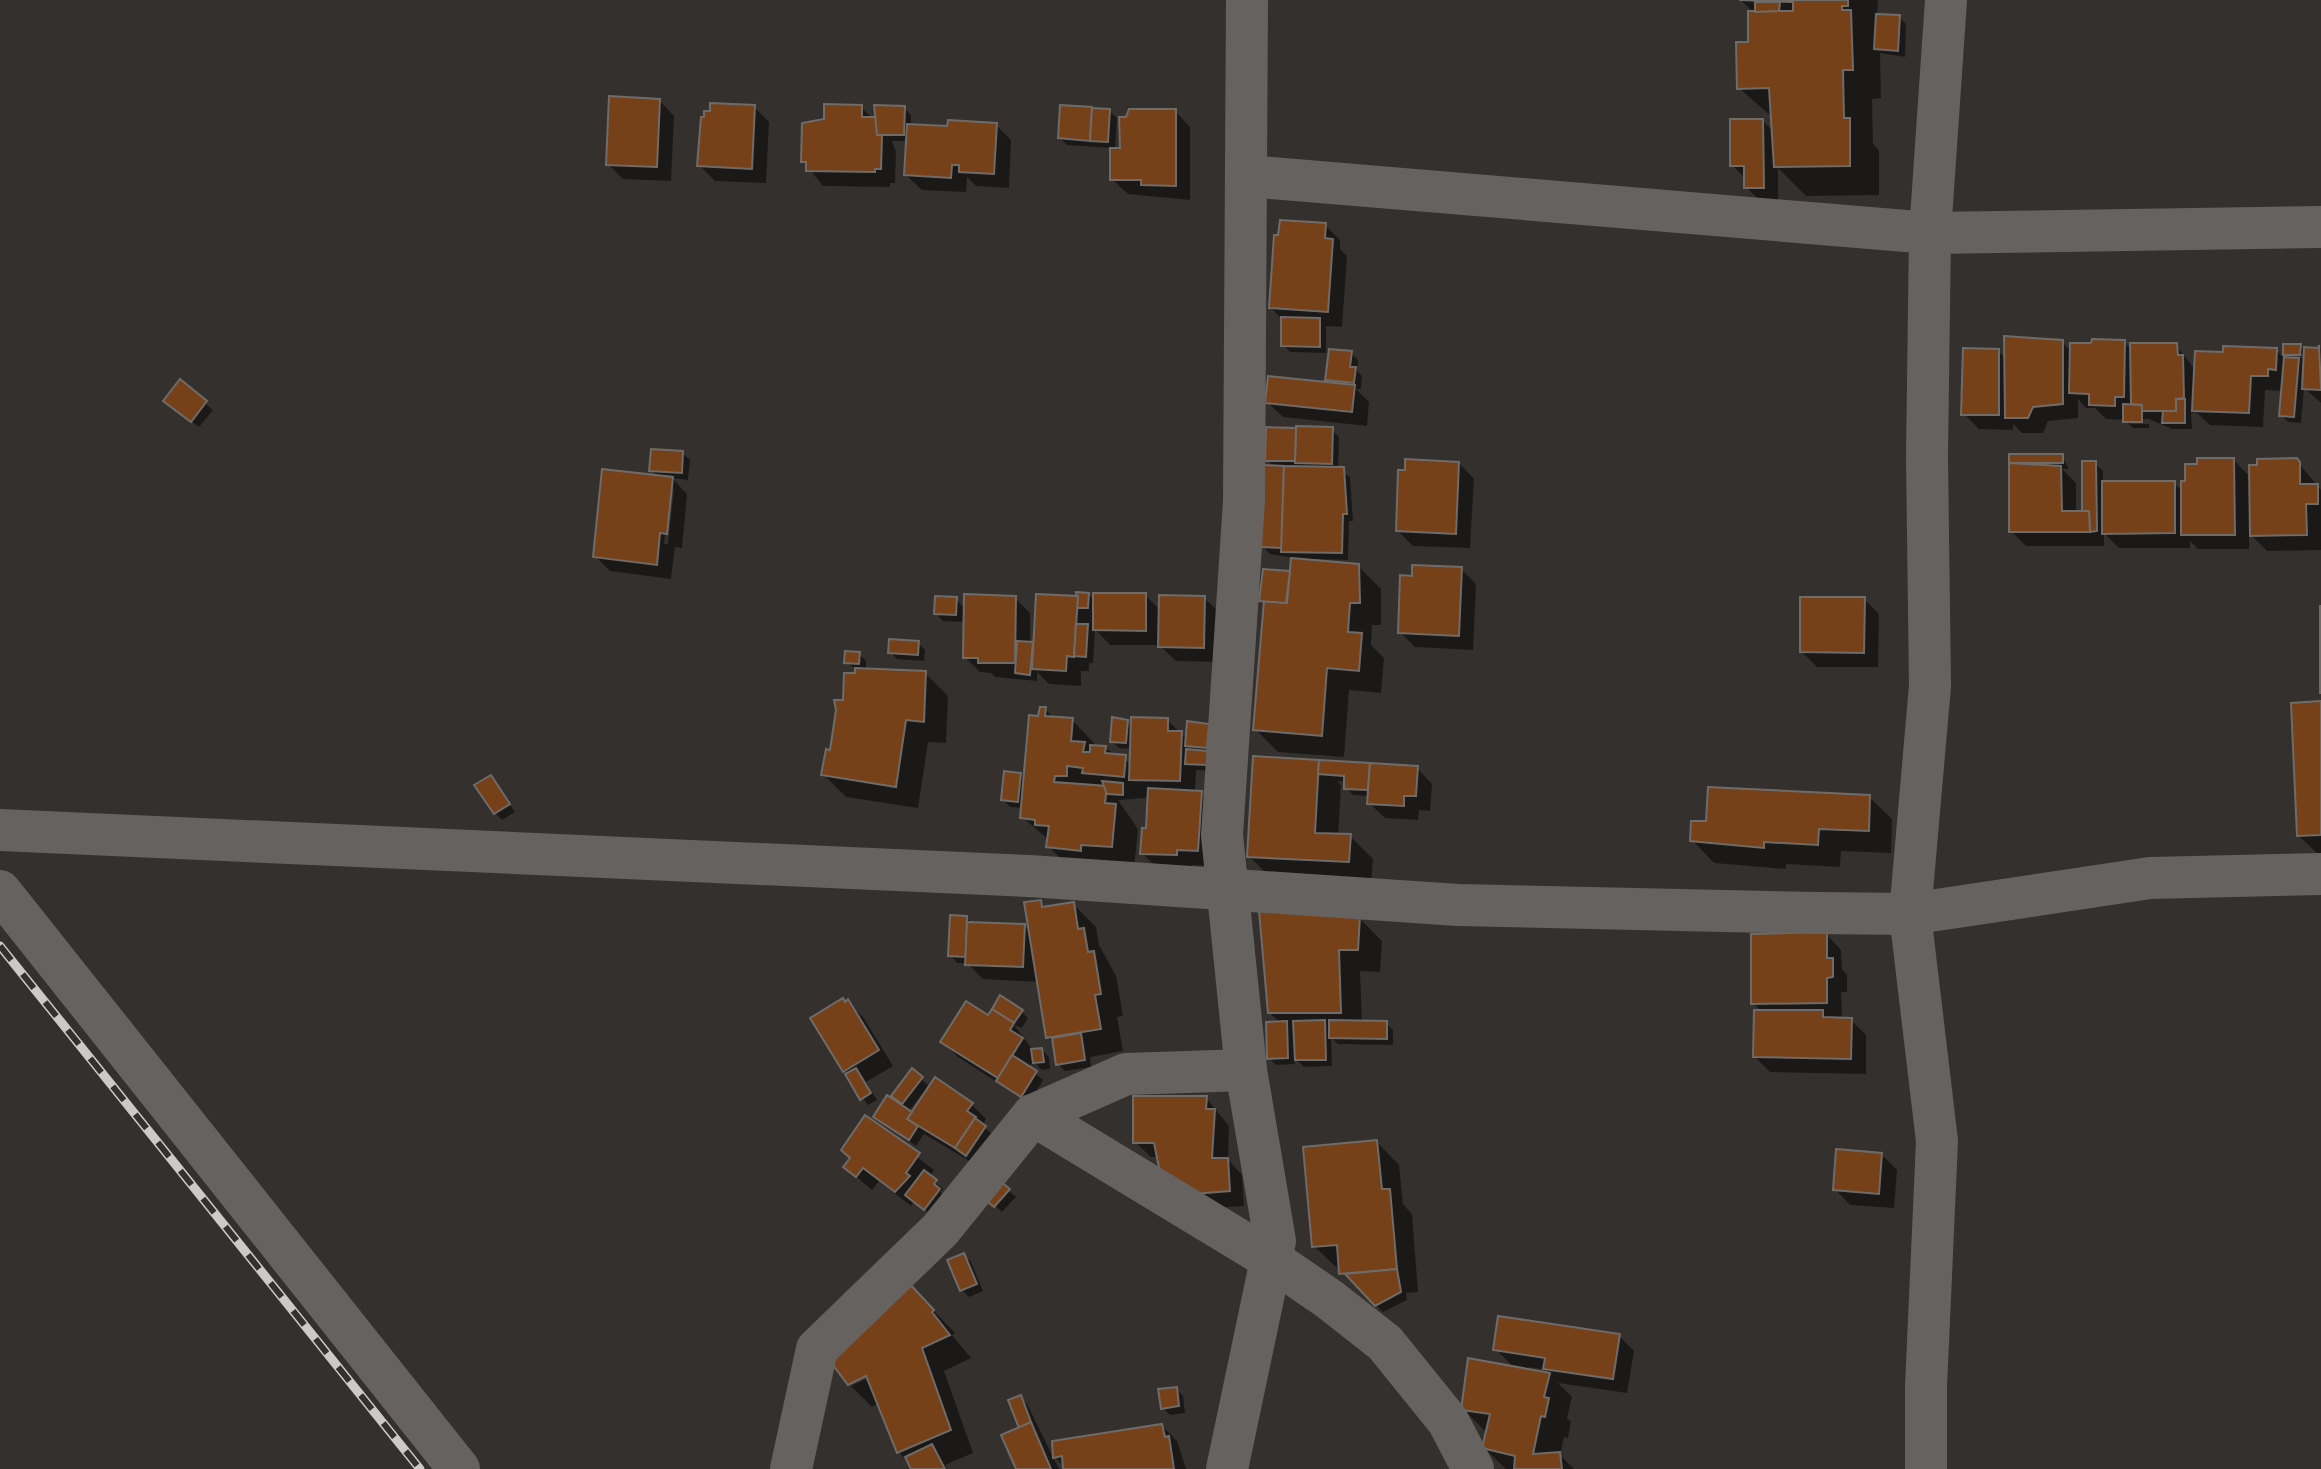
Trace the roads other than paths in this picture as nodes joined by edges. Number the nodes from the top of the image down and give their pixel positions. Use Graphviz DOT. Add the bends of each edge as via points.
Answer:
graph roads {
  1 [pos="1247,0"];
  2 [pos="1946,0"];
  3 [pos="1247,176"];
  4 [pos="2321,227"];
  5 [pos="1930,233"];
  6 [pos="0,830"];
  7 [pos="2321,874"];
  8 [pos="1227,889"];
  9 [pos="0,891"];
  10 [pos="1910,914"];
  11 [pos="1246,1070"];
  12 [pos="1033,1115"];
  13 [pos="1272,1260"];
  14 [pos="459,1469"];
  15 [pos="791,1469"];
  16 [pos="1227,1469"];
  17 [pos="1473,1469"];
  18 [pos="1926,1469"];
  1 -- 3 [label="street"];
  2 -- 5 [label="street"];
  3 -- 5 [label="street"];
  3 -- 8 [label="street" via="1244,501 1222,835"];
  4 -- 5 [label="street"];
  5 -- 10 [label="street" via="1930,686"];
  6 -- 8 [label="street"];
  7 -- 10 [label="street" via="2150,878"];
  8 -- 10 [label="street" via="1458,905"];
  8 -- 11 [label="street"];
  9 -- 14 [label="street"];
  10 -- 18 [label="street" via="1937,1141"];
  11 -- 12 [label="street" via="1126,1074"];
  11 -- 13 [label="street" via="1275,1241"];
  12 -- 13 [label="street"];
  12 -- 15 [label="street" via="940,1230 817,1349"];
  13 -- 16 [label="street"];
  13 -- 17 [label="street" via="1385,1343 1448,1421"];
}
